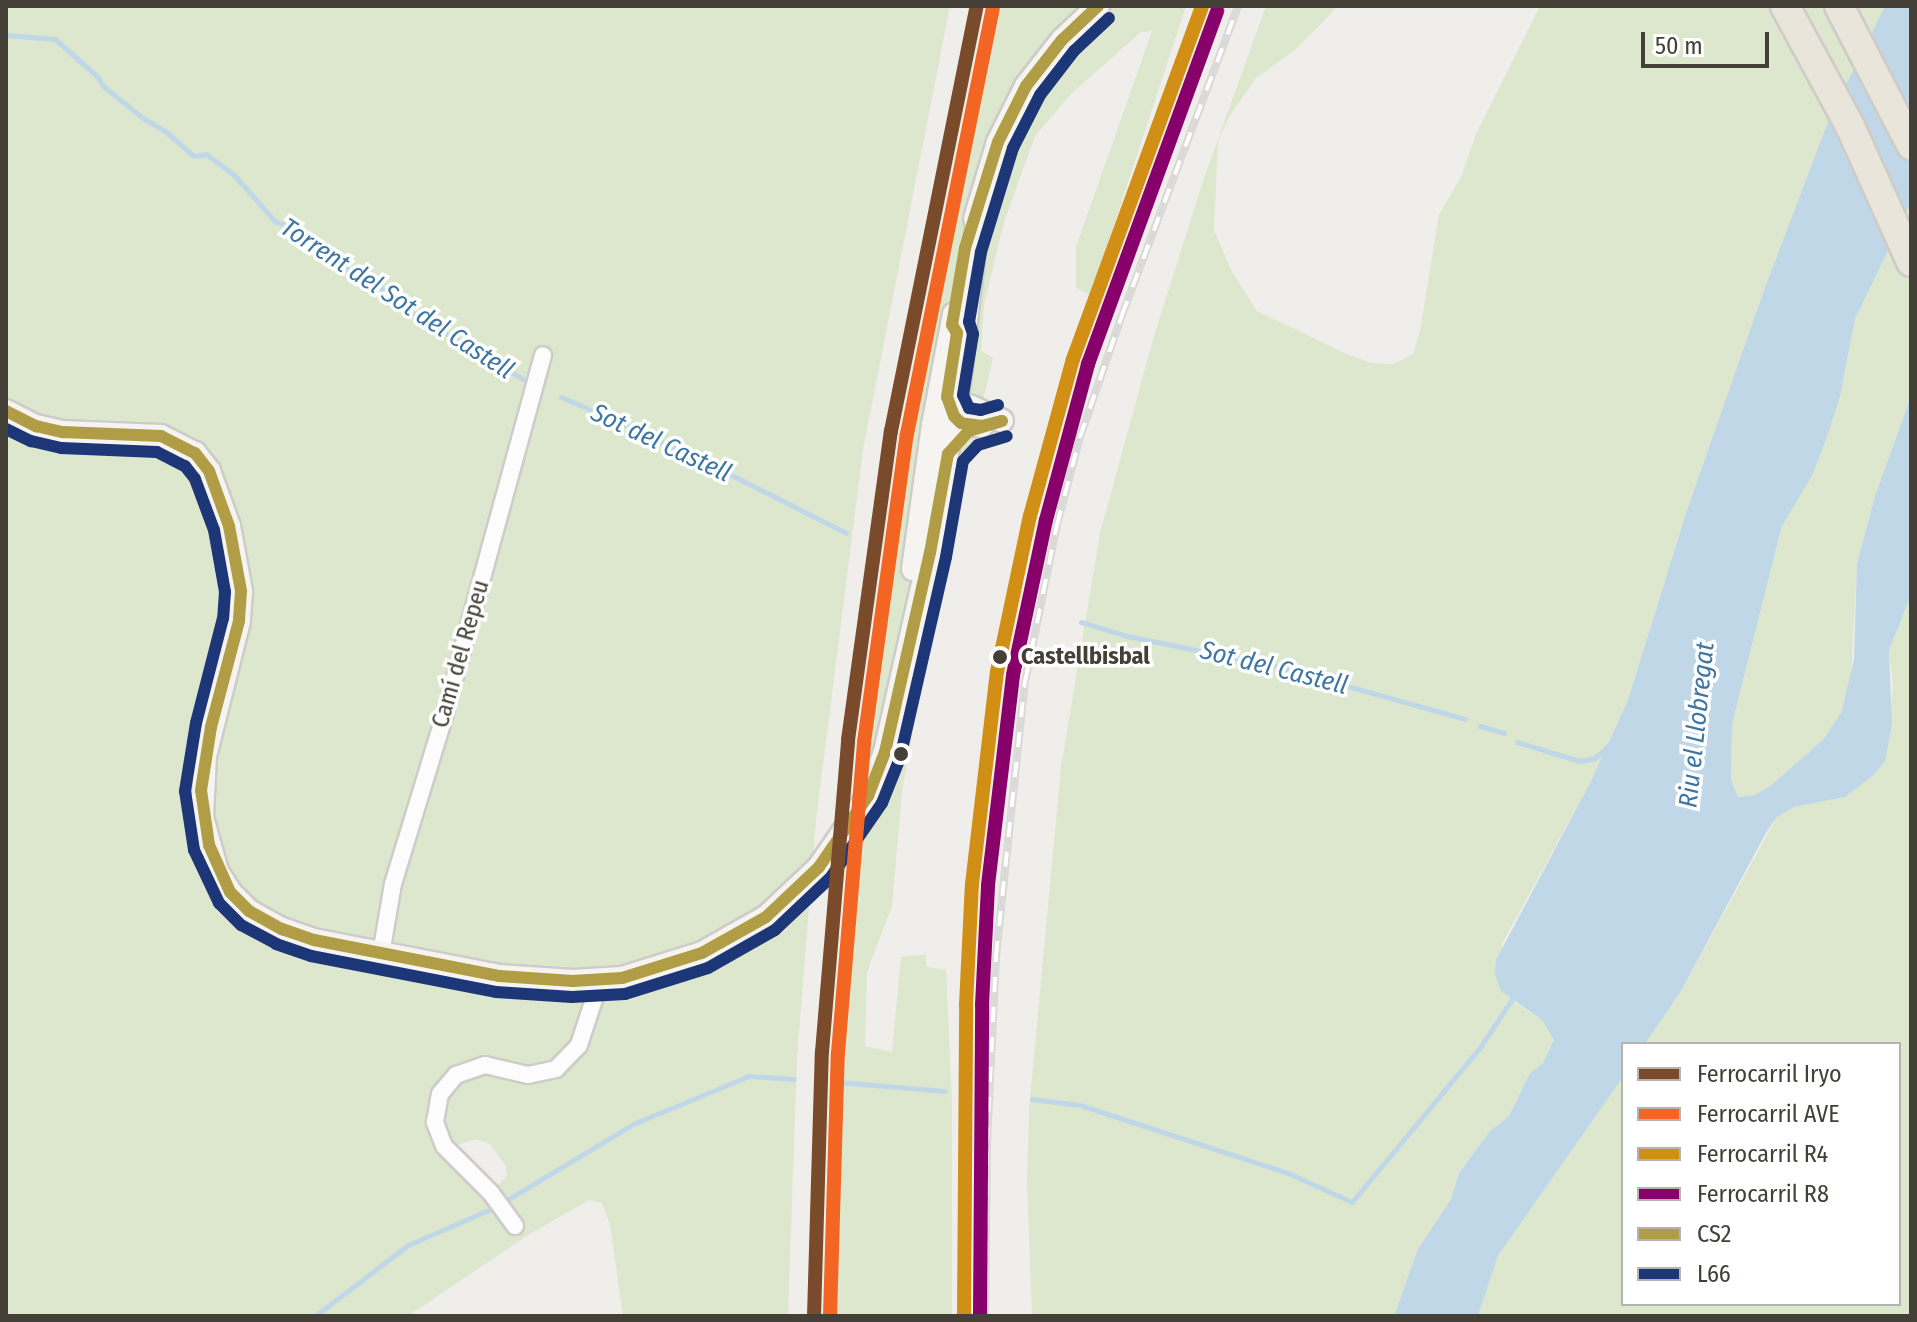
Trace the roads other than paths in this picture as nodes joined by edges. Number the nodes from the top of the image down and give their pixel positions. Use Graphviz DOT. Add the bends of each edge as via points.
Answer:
graph roads {
  1 [pos="1098,6"];
  2 [pos="1785,6"];
  3 [pos="1839,6"];
  4 [pos="1911,145"];
  5 [pos="979,205"];
  6 [pos="1911,262"];
  7 [pos="952,325"];
  8 [pos="543,355"];
  9 [pos="6,411"];
  10 [pos="962,411"];
  11 [pos="948,454"];
  12 [pos="926,475"];
  13 [pos="909,649"];
  14 [pos="381,954"];
  15 [pos="600,981"];
  16 [pos="515,1226"];
  1 -- 5 [label="street" via="1062,40 1026,86 998,142"];
  2 -- 6 [label="highway" via="1850,126"];
  3 -- 4 [label="highway"];
  5 -- 7 [label="street" via="965,248"];
  5 -- 10 [label="street" via="961,373"];
  7 -- 10 [label="street" via="957,333 947,397"];
  7 -- 12 [label="street"];
  8 -- 14 [label="street, Camí del Repeu" via="393,884"];
  9 -- 14 [label="street" via="63,432 161,436 195,453 209,471 229,526 241,591 201,790 202,817 217,871 249,911 282,929"];
  10 -- 11 [label="street"];
  10 -- 11 [label="street" via="961,423 982,426 969,431"];
  10 -- 12 [label="street" via="942,430 937,465"];
  11 -- 13 [label="street"];
  12 -- 13 [label="street" via="911,581"];
  13 -- 15 [label="street" via="885,752 868,796 819,867 766,917 737,936 676,962"];
  14 -- 15 [label="street" via="499,976"];
  15 -- 16 [label="street" via="579,1045 556,1069 528,1075 485,1065 456,1075 440,1094 435,1122 444,1146"];
}
